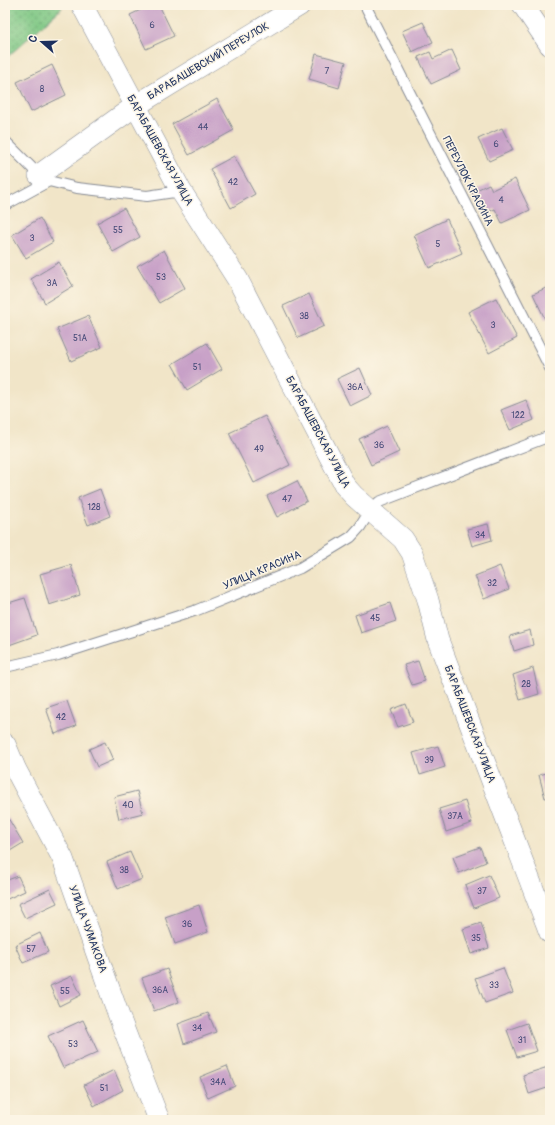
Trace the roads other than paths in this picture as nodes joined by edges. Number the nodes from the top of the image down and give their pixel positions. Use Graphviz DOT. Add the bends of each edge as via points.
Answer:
graph roads {
  1 [pos="82,5"];
  2 [pos="300,5"];
  3 [pos="365,5"];
  4 [pos="523,5"];
  5 [pos="550,45"];
  6 [pos="135,106"];
  7 [pos="5,141"];
  8 [pos="44,178"];
  9 [pos="181,191"];
  10 [pos="5,205"];
  11 [pos="550,368"];
  12 [pos="550,436"];
  13 [pos="370,511"];
  14 [pos="5,667"];
  15 [pos="5,744"];
  16 [pos="550,933"];
  17 [pos="159,1120"];
  1 -- 6 [label="street, БАРАБАШЕВСКАЯ УЛИЦА"];
  2 -- 6 [label="street, БАРАБАШЕВСКИЙ ПЕРЕУЛОК"];
  3 -- 11 [label="lane, ПЕРЕУЛОК КРАСИНА"];
  4 -- 5 [label="street"];
  6 -- 8 [label="street, БАРАБАШЕВСКИЙ ПЕРЕУЛОК"];
  6 -- 9 [label="street, БАРАБАШЕВСКАЯ УЛИЦА"];
  7 -- 8 [label="lane"];
  8 -- 9 [label="lane" via="77,188 147,196"];
  8 -- 10 [label="lane"];
  9 -- 13 [label="street, БАРАБАШЕВСКАЯ УЛИЦА" via="238,280 345,486"];
  12 -- 13 [label="lane, УЛИЦА КРАСИНА" via="379,502"];
  13 -- 14 [label="lane, УЛИЦА КРАСИНА" via="351,537 300,568 197,610 58,655"];
  13 -- 16 [label="street, БАРАБАШЕВСКАЯ УЛИЦА" via="403,539 412,553 438,640"];
  15 -- 17 [label="street, УЛИЦА ЧУМАКОВА" via="63,859"];
}
